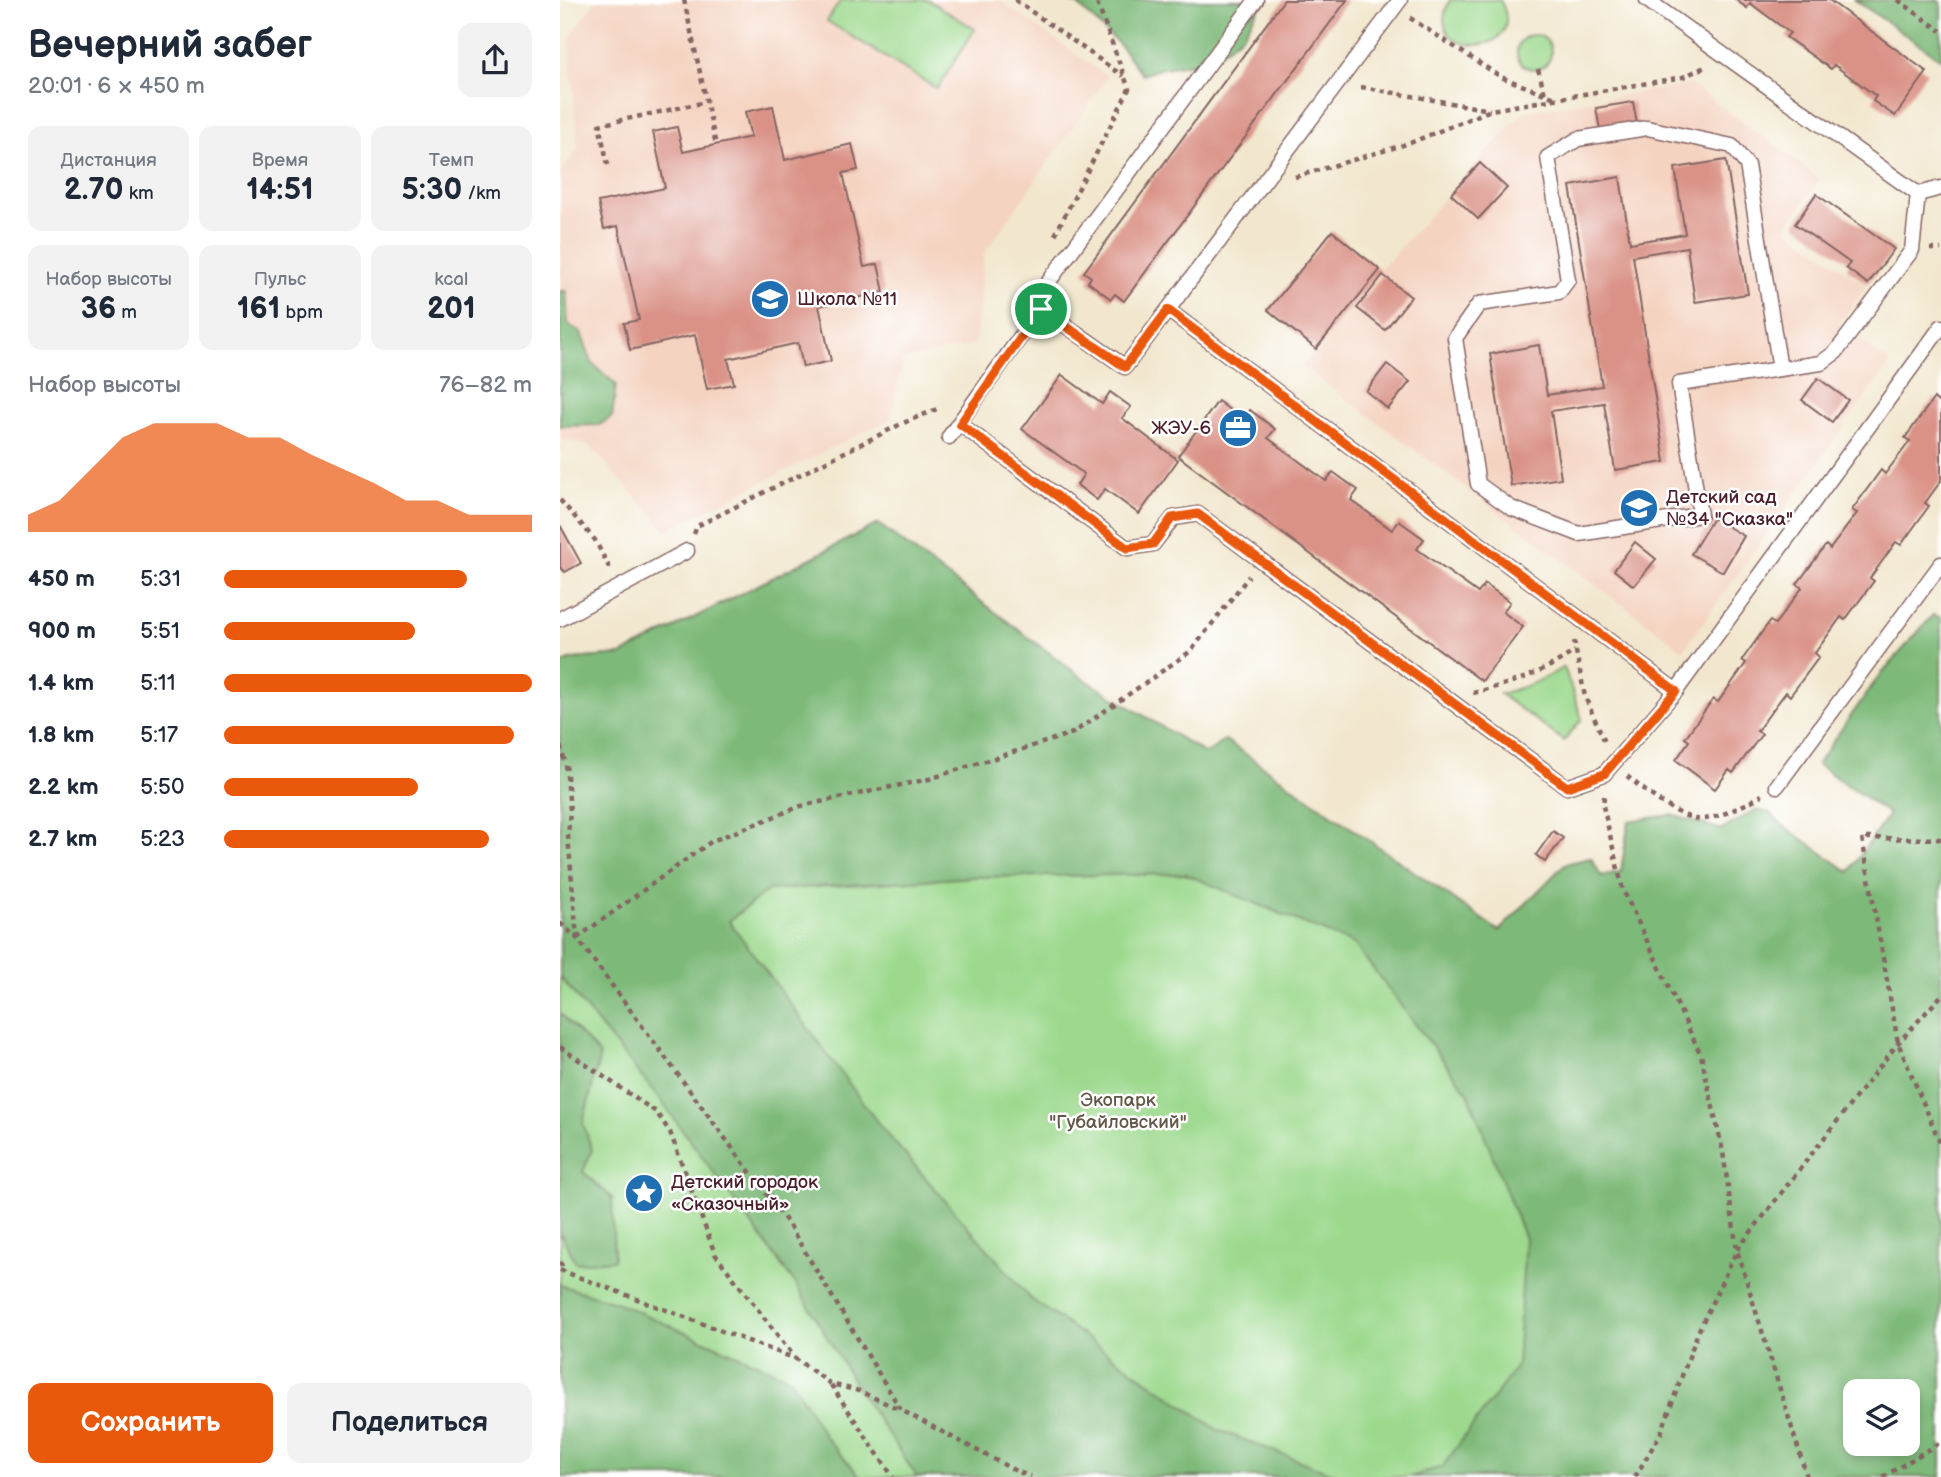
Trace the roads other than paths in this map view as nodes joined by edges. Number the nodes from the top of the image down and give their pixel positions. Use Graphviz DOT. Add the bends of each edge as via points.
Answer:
graph roads {
  1 [pos="1256,0"];
  2 [pos="1647,0"];
  3 [pos="1397,4"];
  4 [pos="1941,188"];
  5 [pos="1918,194"];
  6 [pos="1041,309"];
  7 [pos="1168,310"];
  8 [pos="1941,327"];
  9 [pos="1780,369"];
  10 [pos="960,424"];
  11 [pos="949,437"];
  12 [pos="687,551"];
  13 [pos="1941,564"];
  14 [pos="560,619"];
  15 [pos="1676,691"];
  16 [pos="1777,786"];
  1 -- 6 [label="lane" via="1047,284"];
  2 -- 5 [label="lane"];
  3 -- 7 [label="lane"];
  4 -- 5 [label="lane"];
  5 -- 9 [label="lane" via="1912,250 1836,352 1821,363"];
  6 -- 7 [label="lane" via="1125,367"];
  6 -- 10 [label="lane"];
  7 -- 15 [label="lane"];
  8 -- 15 [label="lane"];
  9 -- 9 [label="lane" via="1748,165 1732,146 1647,128 1577,139 1548,157 1568,280 1559,292 1479,304 1455,338 1478,484 1511,508 1579,534 1700,515 1679,384"];
  10 -- 11 [label="lane"];
  10 -- 15 [label="lane" via="1127,548 1153,544 1172,518 1198,514 1567,787 1604,774"];
  12 -- 14 [label="lane"];
  13 -- 16 [label="lane"];
}
